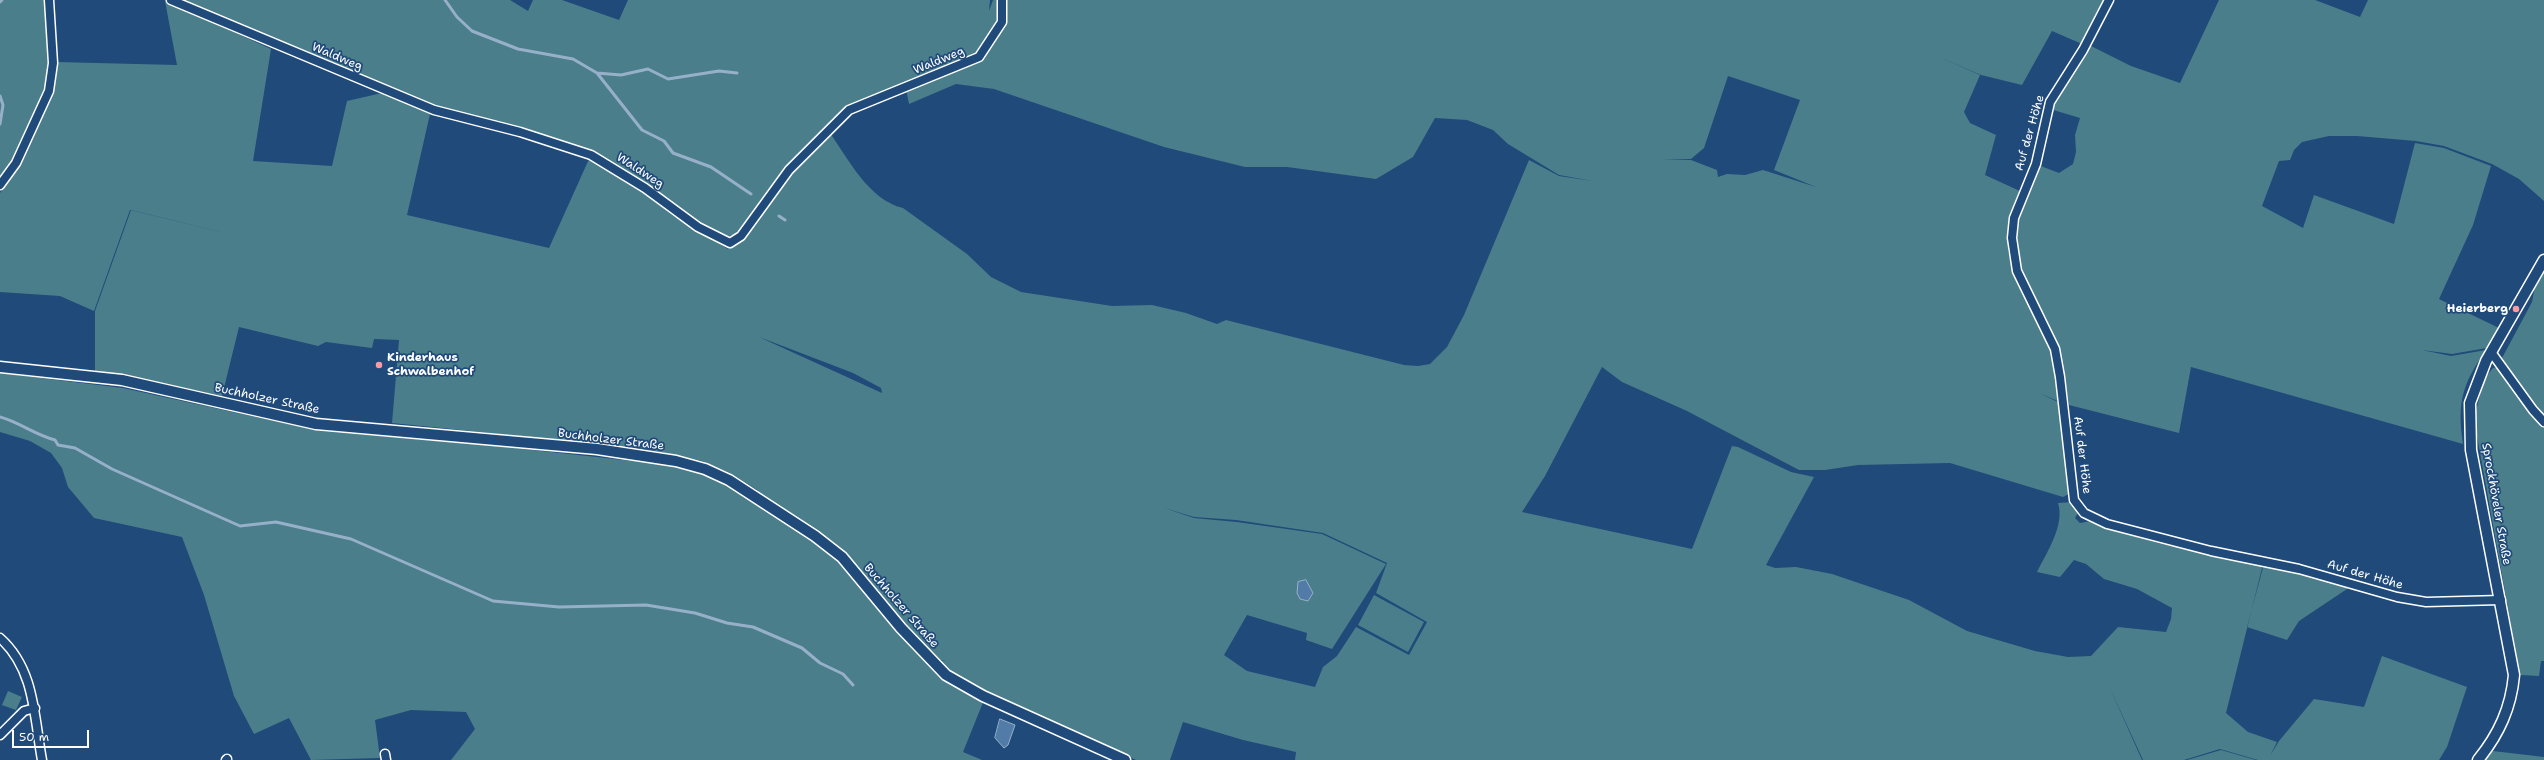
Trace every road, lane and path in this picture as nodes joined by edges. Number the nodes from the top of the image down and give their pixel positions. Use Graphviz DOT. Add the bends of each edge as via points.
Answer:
graph roads {
  1 [pos="49,0"];
  2 [pos="171,0"];
  3 [pos="1002,0"];
  4 [pos="2109,0"];
  5 [pos="0,185"];
  6 [pos="2544,260"];
  7 [pos="2491,352"];
  8 [pos="0,367"];
  9 [pos="2544,422"];
  10 [pos="2501,600"];
  11 [pos="0,638"];
  12 [pos="35,708"];
  13 [pos="0,735"];
  14 [pos="42,760"];
  15 [pos="1125,760"];
  16 [pos="2478,760"];
  1 -- 5 [label="street" via="53,63 49,91 16,163"];
  2 -- 3 [label="street, Waldweg" via="434,110 533,136 591,155 640,184 698,227 730,243 741,236 789,170 849,110 979,57 1002,22"];
  4 -- 10 [label="street, Auf der Höhe" via="2083,50 2050,102 2036,164 2014,218 2012,238 2017,271 2055,349 2074,500 2084,513 2107,524 2204,549 2299,569 2397,597 2426,602"];
  6 -- 7 [label="street, Sprockhöveler Straße"];
  7 -- 9 [label="street" via="2532,410"];
  7 -- 10 [label="street, Sprockhöveler Straße" via="2475,385 2469,420 2480,501"];
  8 -- 15 [label="street, Buchholzer Straße" via="122,380 316,424 597,449 676,461 705,469 730,480 842,556 901,628 946,675 983,696"];
  10 -- 16 [label="street, Sprockhöveler Straße" via="2514,675 2512,696 2503,722"];
  11 -- 12 [label="street" via="22,665 31,687"];
  12 -- 13 [label="street" via="24,711"];
  12 -- 14 [label="street"];
}
